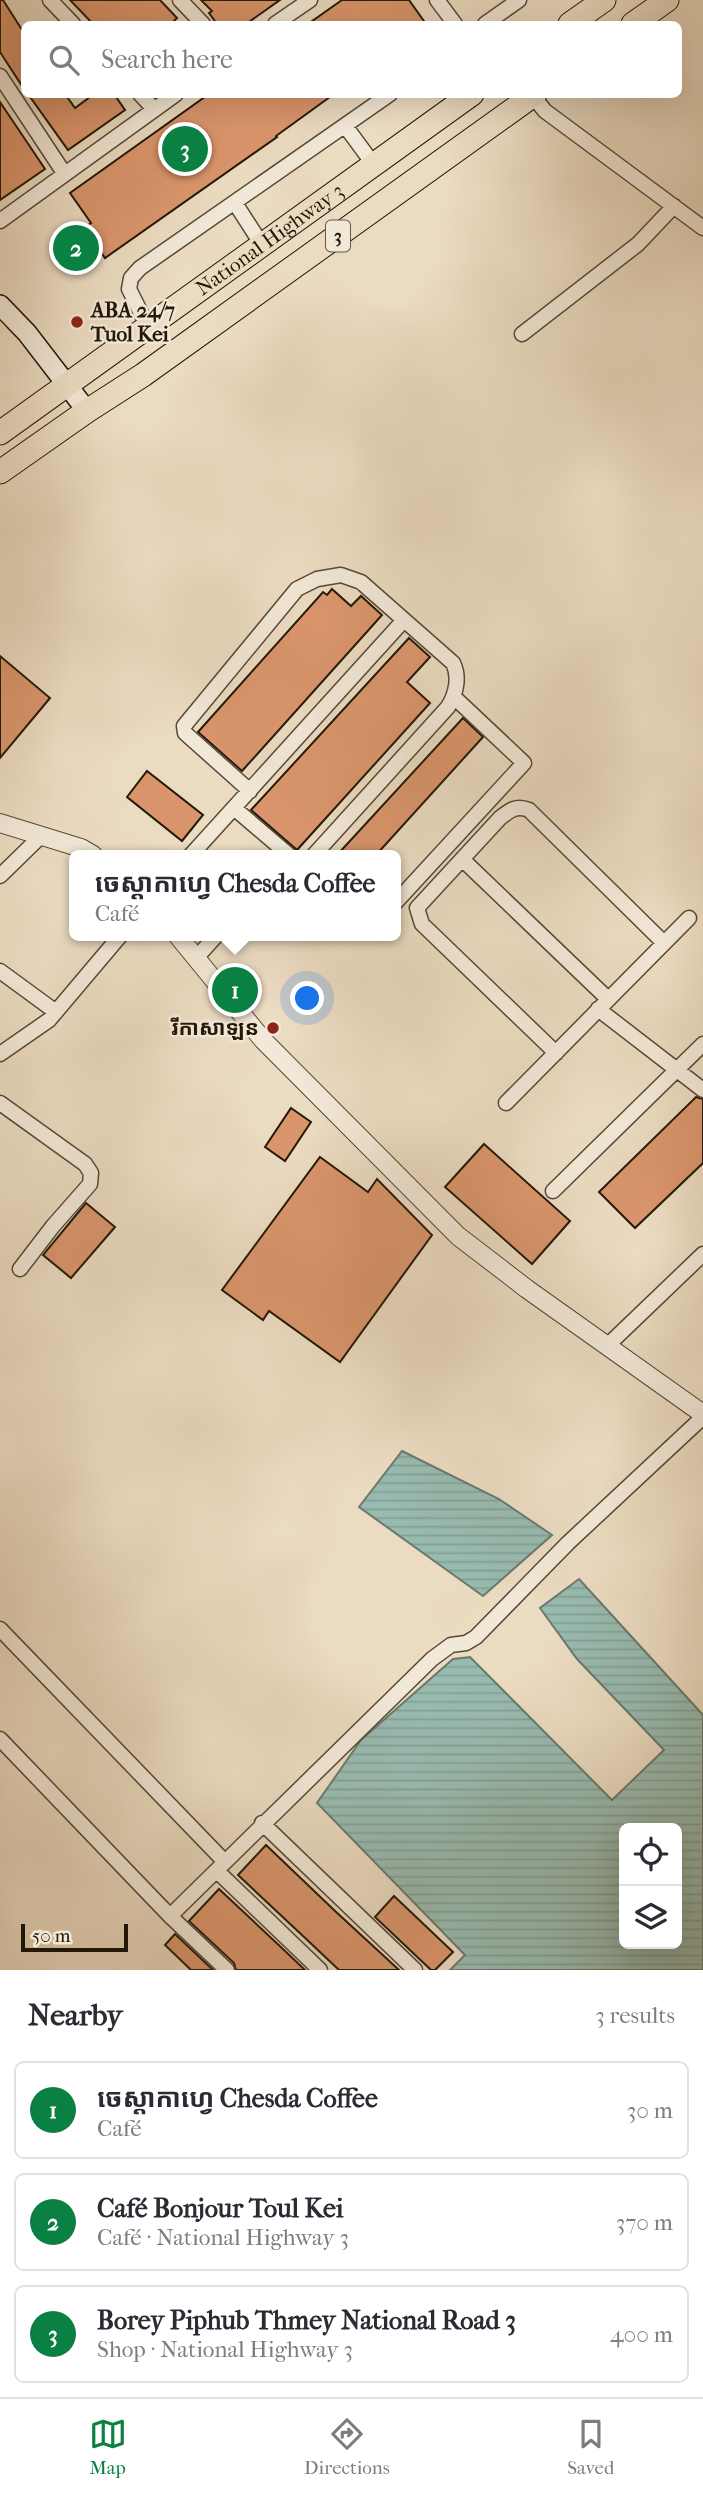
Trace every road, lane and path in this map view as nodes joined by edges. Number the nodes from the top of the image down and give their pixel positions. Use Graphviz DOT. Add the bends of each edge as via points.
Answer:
graph roads {
  1 [pos="50,0"];
  2 [pos="180,0"];
  3 [pos="310,0"];
  4 [pos="437,0"];
  5 [pos="519,0"];
  6 [pos="604,0"];
  7 [pos="667,0"];
  8 [pos="577,13"];
  9 [pos="71,21"];
  10 [pos="200,21"];
  11 [pos="279,21"];
  12 [pos="453,21"];
  13 [pos="489,21"];
  14 [pos="637,21"];
  15 [pos="0,76"];
  16 [pos="144,98"];
  17 [pos="170,98"];
  18 [pos="385,98"];
  19 [pos="466,98"];
  20 [pos="524,98"];
  21 [pos="154,109"];
  22 [pos="346,127"];
  23 [pos="374,165"];
  24 [pos="64,173"];
  25 [pos="235,203"];
  26 [pos="674,206"];
  27 [pos="0,221"];
  28 [pos="703,228"];
  29 [pos="262,245"];
  30 [pos="0,305"];
  31 [pos="148,327"];
  32 [pos="522,334"];
  33 [pos="68,384"];
  34 [pos="87,411"];
  35 [pos="0,433"];
  36 [pos="0,472"];
  37 [pos="404,620"];
  38 [pos="454,697"];
  39 [pos="250,791"];
  40 [pos="234,808"];
  41 [pos="0,823"];
  42 [pos="40,837"];
  43 [pos="84,850"];
  44 [pos="196,850"];
  45 [pos="283,850"];
  46 [pos="319,850"];
  47 [pos="462,859"];
  48 [pos="0,876"];
  49 [pos="401,897"];
  50 [pos="689,918"];
  51 [pos="116,941"];
  52 [pos="182,941"];
  53 [pos="211,941"];
  54 [pos="664,943"];
  55 [pos="195,958"];
  56 [pos="0,971"];
  57 [pos="603,1004"];
  58 [pos="56,1012"];
  59 [pos="703,1044"];
  60 [pos="556,1053"];
  61 [pos="0,1054"];
  62 [pos="677,1070"];
  63 [pos="703,1090"];
  64 [pos="0,1103"];
  65 [pos="506,1103"];
  66 [pos="553,1191"];
  67 [pos="703,1254"];
  68 [pos="20,1269"];
  69 [pos="607,1346"];
  70 [pos="701,1411"];
  71 [pos="0,1629"];
  72 [pos="0,1739"];
  73 [pos="262,1823"];
  74 [pos="220,1866"];
  75 [pos="170,1916"];
  76 [pos="227,1970"];
  77 [pos="320,1970"];
  78 [pos="415,1970"];
  1 -- 9 [label="street"];
  2 -- 10 [label="street"];
  3 -- 11 [label="street"];
  4 -- 12 [label="street"];
  5 -- 13 [label="street"];
  6 -- 8 [label="highway"];
  7 -- 14 [label="highway"];
  15 -- 24 [label="street"];
  16 -- 21 [label="street"];
  17 -- 21 [label="street"];
  18 -- 22 [label="street"];
  19 -- 23 [label="highway, National Highway 3 / 3"];
  20 -- 26 [label="street"];
  20 -- 34 [label="highway, National Highway 3 / 3"];
  21 -- 24 [label="street"];
  22 -- 23 [label="street"];
  22 -- 25 [label="street"];
  23 -- 29 [label="highway, National Highway 3 / 3"];
  24 -- 27 [label="street"];
  25 -- 29 [label="street"];
  25 -- 31 [label="street" via="131,278 129,289"];
  26 -- 28 [label="street"];
  26 -- 32 [label="street" via="638,244"];
  29 -- 31 [label="highway, National Highway 3 / 3"];
  30 -- 33 [label="main road"];
  31 -- 33 [label="highway, National Highway 3 / 3"];
  33 -- 34 [label="main road"];
  33 -- 35 [label="highway, National Highway 3 / 3"];
  34 -- 36 [label="highway, National Highway 3 / 3"];
  37 -- 38 [label="street" via="456,667"];
  37 -- 39 [label="street"];
  37 -- 39 [label="street" via="352,577 317,579 290,596 184,726 185,733"];
  38 -- 46 [label="street"];
  38 -- 49 [label="street" via="524,763"];
  39 -- 40 [label="street"];
  40 -- 44 [label="street"];
  40 -- 45 [label="street"];
  41 -- 42 [label="street"];
  42 -- 43 [label="street"];
  42 -- 48 [label="street"];
  47 -- 54 [label="street" via="511,809 529,810"];
  47 -- 57 [label="street"];
  47 -- 60 [label="street" via="417,908 422,924"];
  50 -- 54 [label="street"];
  51 -- 58 [label="street"];
  52 -- 55 [label="street"];
  53 -- 55 [label="street"];
  54 -- 57 [label="street"];
  55 -- 69 [label="street" via="263,1040 458,1236"];
  56 -- 58 [label="street"];
  57 -- 60 [label="street"];
  57 -- 62 [label="street"];
  58 -- 61 [label="street"];
  59 -- 62 [label="street"];
  60 -- 65 [label="street"];
  62 -- 63 [label="street"];
  62 -- 66 [label="street"];
  64 -- 68 [label="street" via="85,1164 91,1174 90,1184"];
  67 -- 69 [label="street"];
  69 -- 70 [label="street"];
  70 -- 73 [label="street" via="476,1637 451,1645 432,1659"];
  71 -- 74 [label="street"];
  72 -- 75 [label="street"];
  73 -- 74 [label="street"];
  73 -- 78 [label="street"];
  74 -- 75 [label="street"];
  74 -- 77 [label="street"];
  75 -- 76 [label="street"];
}
